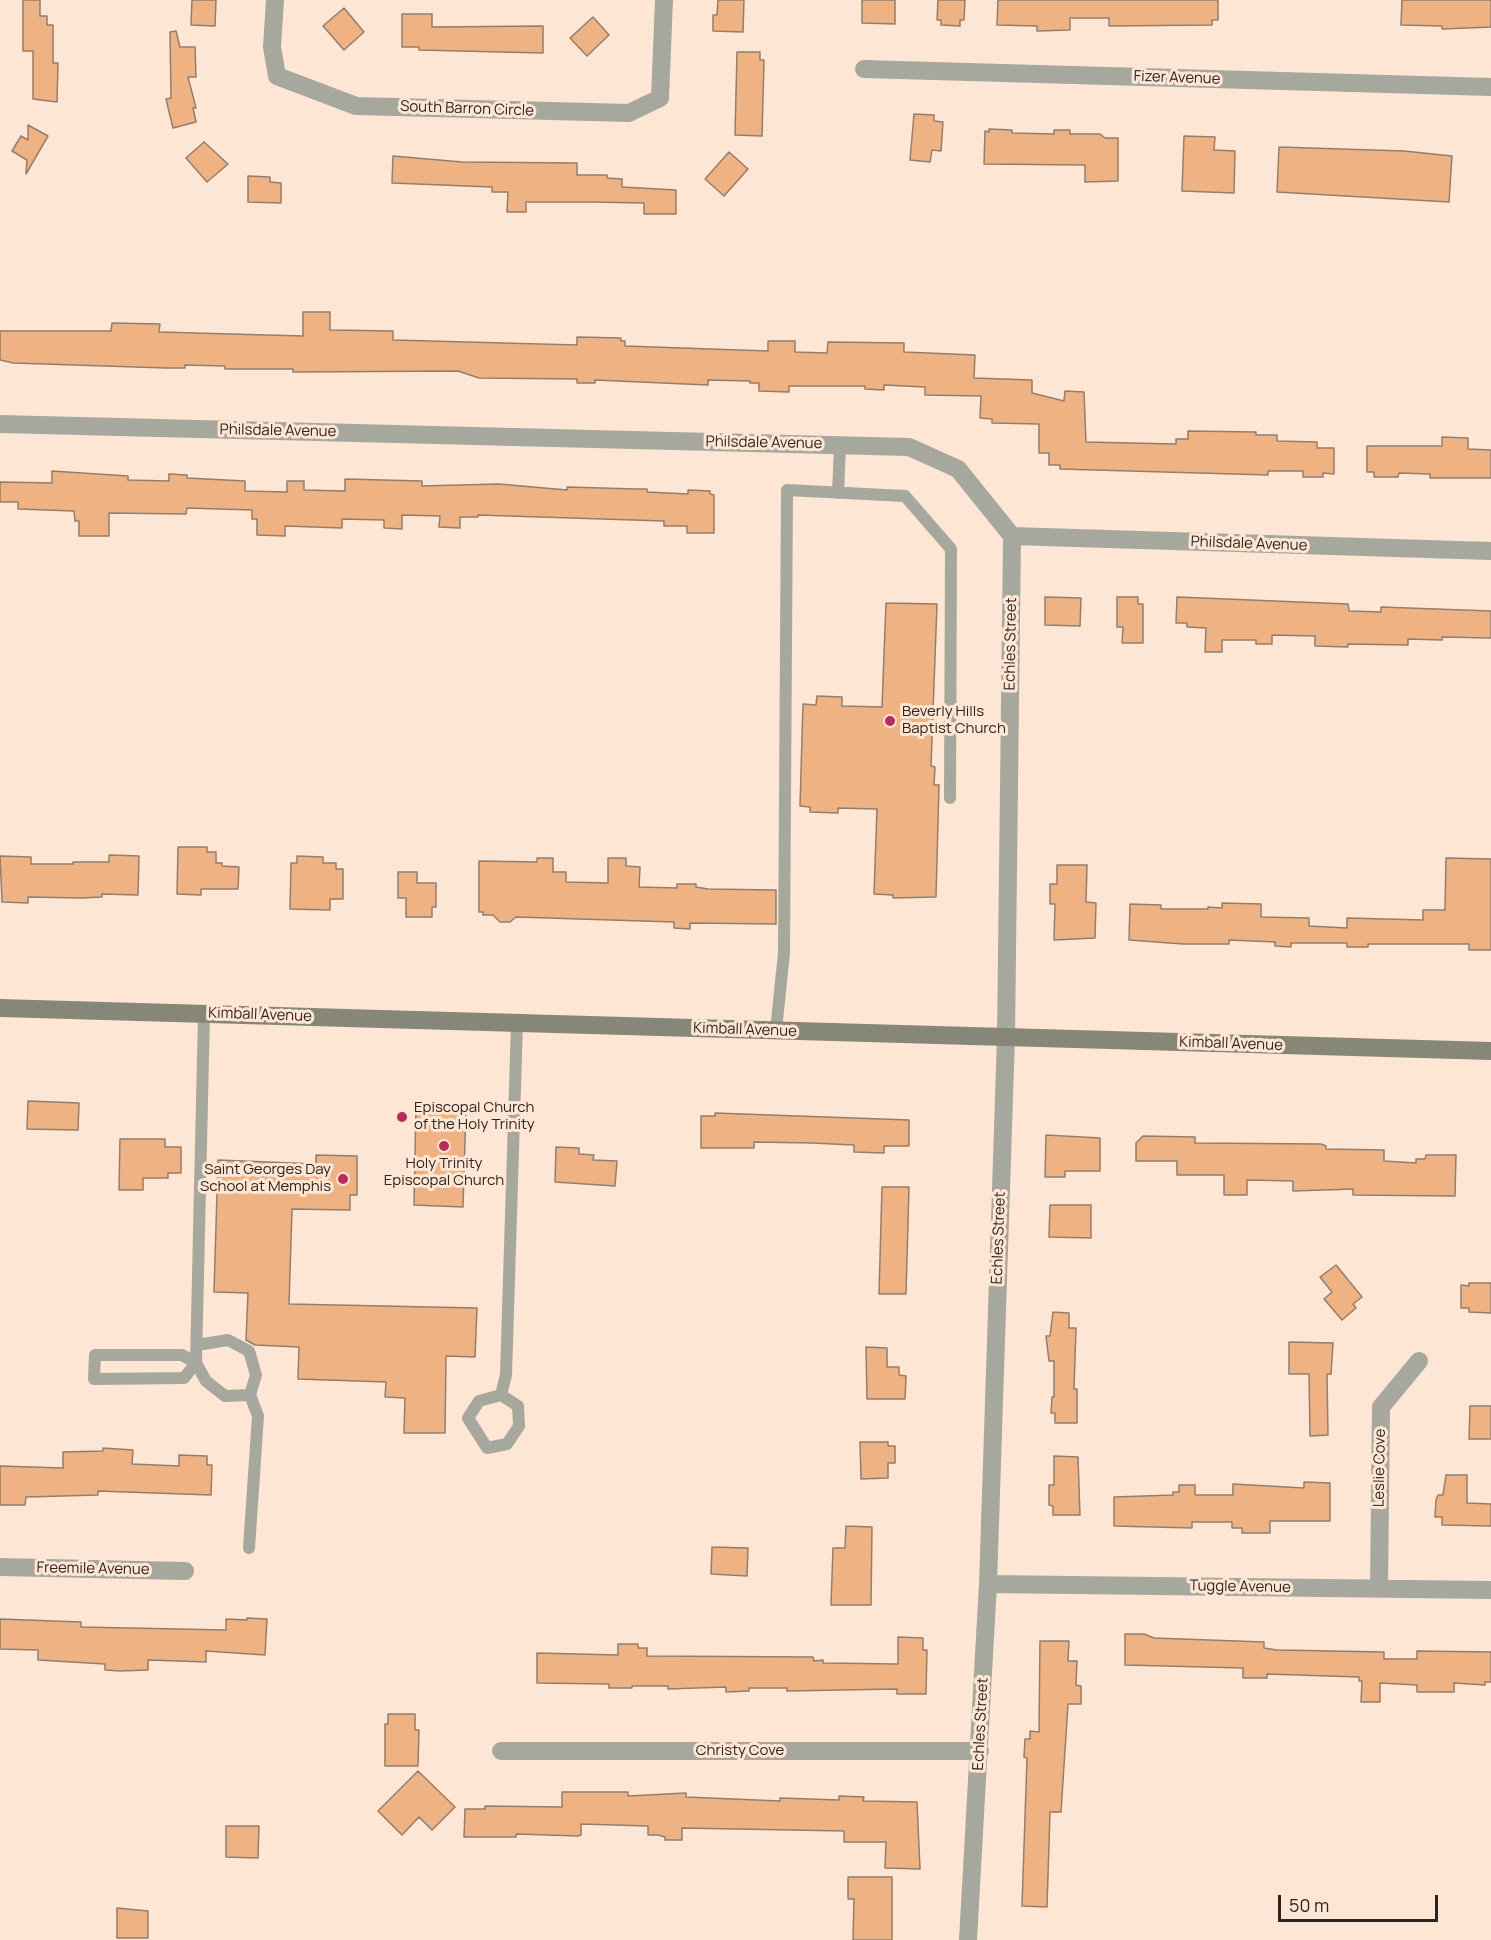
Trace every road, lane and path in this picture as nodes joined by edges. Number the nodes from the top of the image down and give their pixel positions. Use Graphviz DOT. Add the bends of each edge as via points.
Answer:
graph roads {
  1 [pos="275,0"];
  2 [pos="664,0"];
  3 [pos="864,69"];
  4 [pos="1491,87"];
  5 [pos="0,424"];
  6 [pos="840,445"];
  7 [pos="838,493"];
  8 [pos="1012,536"];
  9 [pos="1491,551"];
  10 [pos="950,798"];
  11 [pos="0,1008"];
  12 [pos="204,1014"];
  13 [pos="517,1023"];
  14 [pos="776,1030"];
  15 [pos="1006,1037"];
  16 [pos="1491,1051"];
  17 [pos="197,1345"];
  18 [pos="1419,1361"];
  19 [pos="196,1363"];
  20 [pos="250,1395"];
  21 [pos="501,1395"];
  22 [pos="249,1548"];
  23 [pos="0,1567"];
  24 [pos="185,1571"];
  25 [pos="988,1584"];
  26 [pos="1379,1589"];
  27 [pos="1491,1590"];
  28 [pos="501,1751"];
  29 [pos="980,1751"];
  30 [pos="968,1940"];
  1 -- 2 [label="street, South Barron Circle" via="272,47 277,76 356,106 629,113 660,98"];
  3 -- 4 [label="street, Fizer Avenue"];
  5 -- 6 [label="street, Philsdale Avenue"];
  6 -- 7 [label="lane"];
  6 -- 8 [label="street, Philsdale Avenue" via="909,447 958,469"];
  7 -- 10 [label="lane" via="905,496 951,549"];
  7 -- 14 [label="lane" via="788,490 784,953"];
  8 -- 9 [label="street, Philsdale Avenue"];
  8 -- 15 [label="street, Echles Street"];
  11 -- 12 [label="main road, Kimball Avenue"];
  12 -- 13 [label="main road, Kimball Avenue"];
  12 -- 17 [label="lane"];
  13 -- 14 [label="main road, Kimball Avenue"];
  13 -- 21 [label="lane" via="506,1375"];
  14 -- 15 [label="main road, Kimball Avenue"];
  15 -- 16 [label="main road, Kimball Avenue"];
  15 -- 25 [label="street, Echles Street"];
  17 -- 19 [label="lane"];
  17 -- 20 [label="lane" via="228,1340 249,1351 256,1375"];
  18 -- 26 [label="street, Leslie Cove" via="1381,1407"];
  19 -- 19 [label="lane" via="182,1355 95,1355 94,1379 184,1378"];
  19 -- 20 [label="lane" via="206,1381 225,1396"];
  20 -- 22 [label="lane" via="258,1416"];
  21 -- 21 [label="lane" via="479,1401 468,1418 487,1448 507,1444 519,1426 518,1406"];
  23 -- 24 [label="street, Freemile Avenue"];
  25 -- 26 [label="street, Tuggle Avenue"];
  25 -- 29 [label="street, Echles Street"];
  26 -- 27 [label="street, Tuggle Avenue"];
  28 -- 29 [label="street, Christy Cove"];
  29 -- 30 [label="street, Echles Street"];
}
